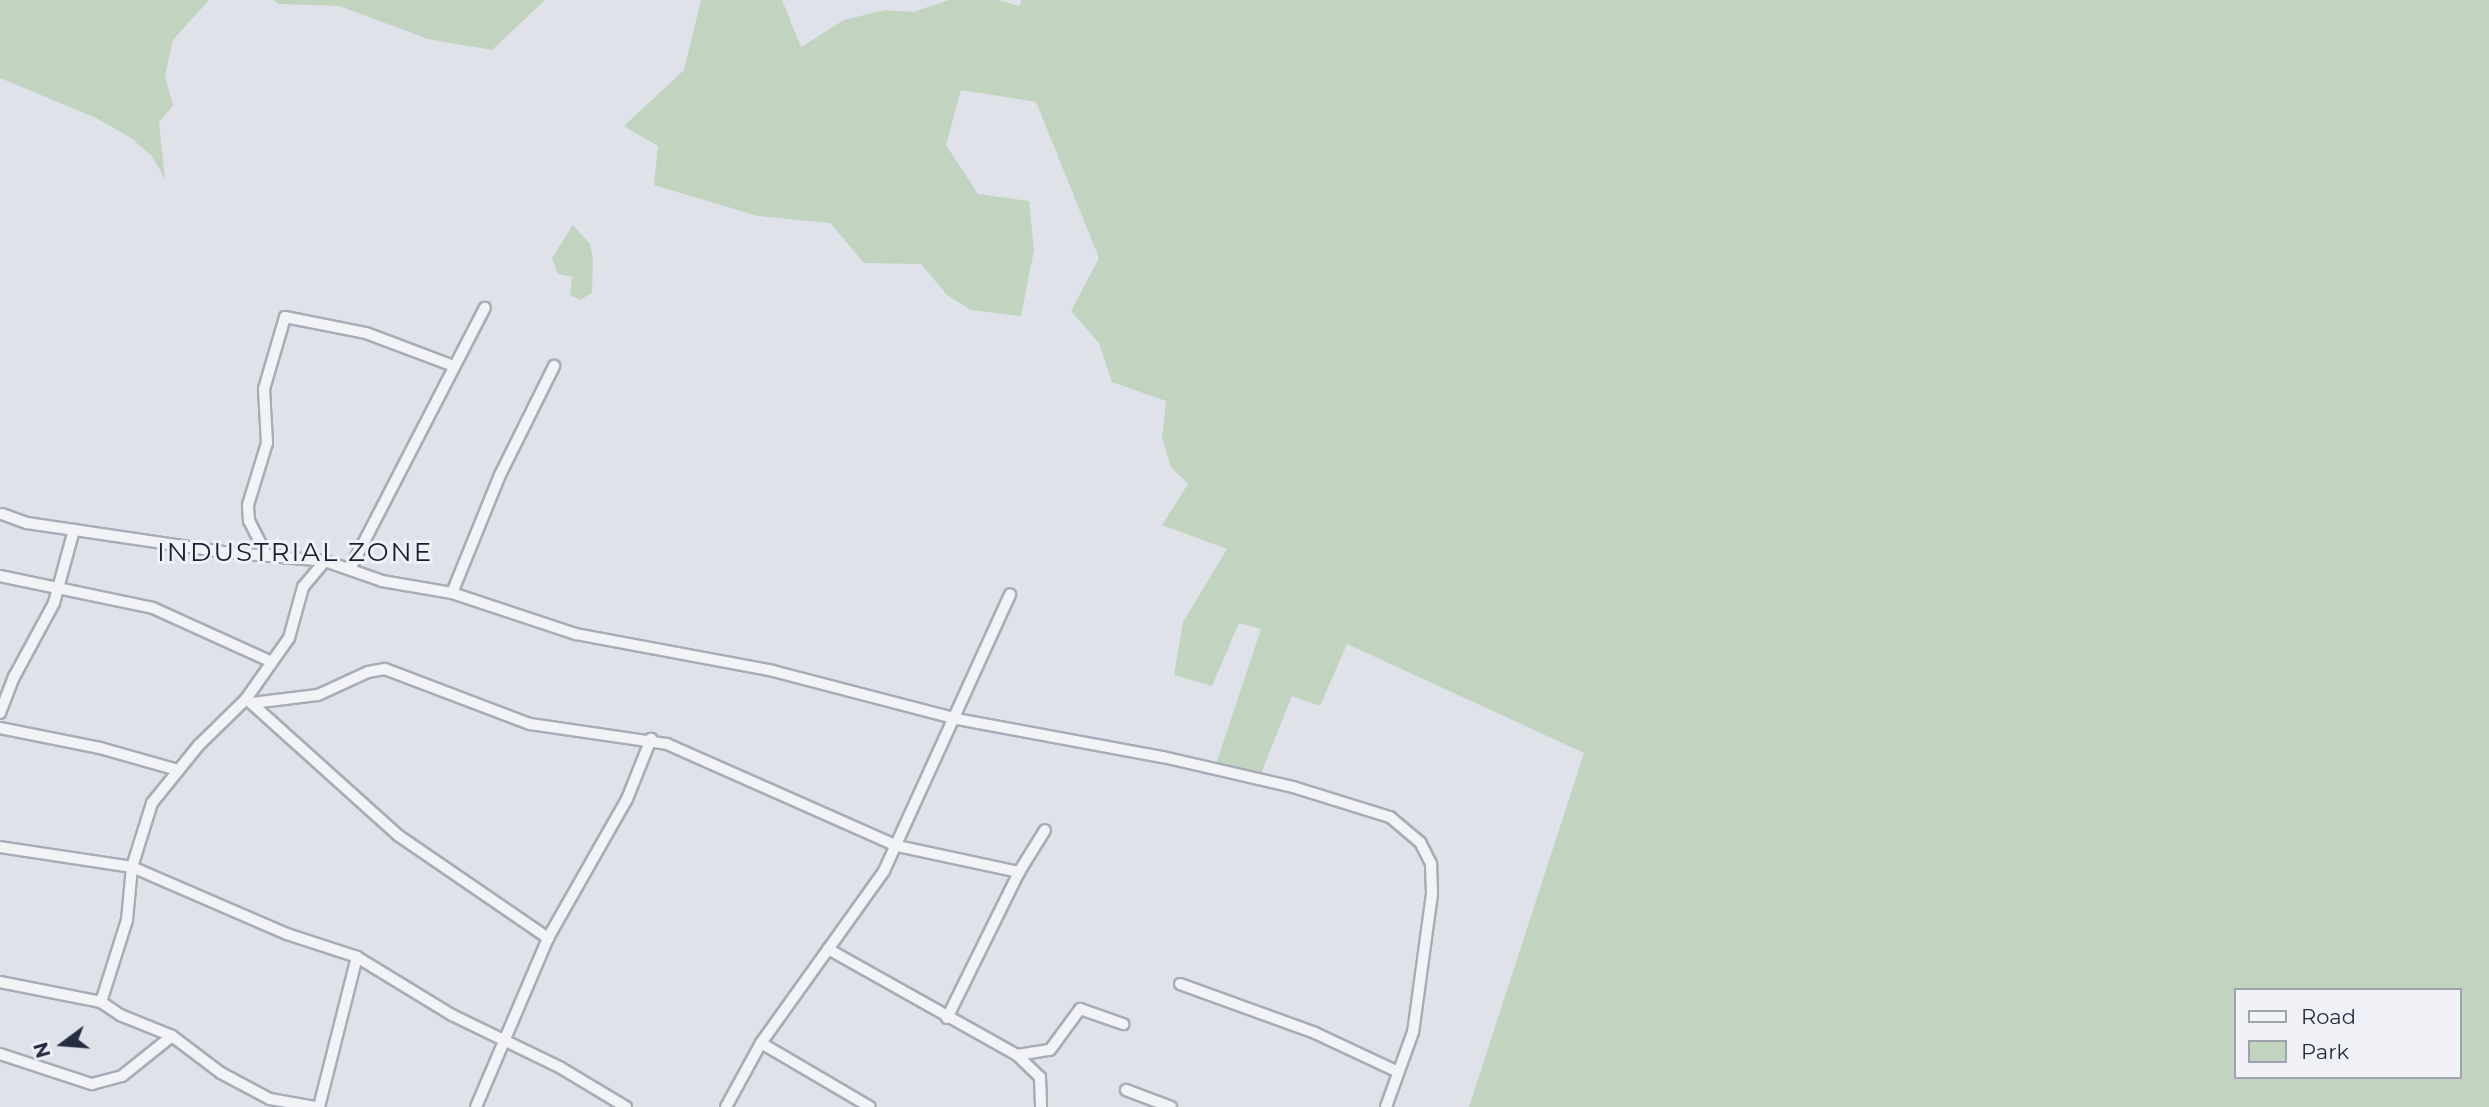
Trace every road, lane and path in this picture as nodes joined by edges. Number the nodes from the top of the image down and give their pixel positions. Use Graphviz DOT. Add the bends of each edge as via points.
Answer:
graph roads {
  1 [pos="485,309"];
  2 [pos="454,366"];
  3 [pos="554,366"];
  4 [pos="2,514"];
  5 [pos="74,530"];
  6 [pos="266,554"];
  7 [pos="325,561"];
  8 [pos="350,569"];
  9 [pos="0,576"];
  10 [pos="59,590"];
  11 [pos="452,593"];
  12 [pos="1010,594"];
  13 [pos="270,661"];
  14 [pos="249,701"];
  15 [pos="0,713"];
  16 [pos="957,719"];
  17 [pos="0,728"];
  18 [pos="651,739"];
  19 [pos="178,770"];
  20 [pos="1045,830"];
  21 [pos="897,846"];
  22 [pos="0,847"];
  23 [pos="132,867"];
  24 [pos="1019,872"];
  25 [pos="548,938"];
  26 [pos="828,949"];
  27 [pos="357,957"];
  28 [pos="0,982"];
  29 [pos="1180,985"];
  30 [pos="101,1002"];
  31 [pos="947,1018"];
  32 [pos="1123,1024"];
  33 [pos="172,1036"];
  34 [pos="505,1040"];
  35 [pos="761,1043"];
  36 [pos="0,1054"];
  37 [pos="1017,1055"];
  38 [pos="1395,1071"];
  39 [pos="1126,1090"];
  40 [pos="317,1107"];
  41 [pos="475,1107"];
  42 [pos="626,1107"];
  43 [pos="726,1107"];
  44 [pos="870,1107"];
  45 [pos="1041,1107"];
  46 [pos="1171,1107"];
  47 [pos="1386,1107"];
  1 -- 2 [label="street"];
  2 -- 6 [label="street" via="366,333 285,317 264,388 267,443 248,505 249,521"];
  2 -- 8 [label="street"];
  3 -- 11 [label="street" via="500,475"];
  4 -- 5 [label="street"];
  5 -- 6 [label="street"];
  5 -- 10 [label="street"];
  6 -- 7 [label="street"];
  7 -- 8 [label="street"];
  7 -- 13 [label="street" via="303,587 289,638"];
  8 -- 11 [label="street" via="382,582"];
  9 -- 10 [label="street"];
  10 -- 13 [label="street" via="153,608"];
  10 -- 15 [label="street"];
  11 -- 16 [label="street" via="576,634 773,671"];
  12 -- 16 [label="street"];
  13 -- 14 [label="street"];
  14 -- 18 [label="street" via="318,695 385,669 530,724 601,737"];
  14 -- 19 [label="street"];
  14 -- 25 [label="street" via="399,836"];
  16 -- 21 [label="street"];
  16 -- 38 [label="street" via="1293,787 1390,817 1408,831 1431,864 1433,894 1413,1032"];
  17 -- 19 [label="street"];
  18 -- 21 [label="street"];
  18 -- 25 [label="street" via="627,799"];
  19 -- 23 [label="street" via="143,823"];
  20 -- 24 [label="street"];
  21 -- 24 [label="street"];
  21 -- 26 [label="street"];
  22 -- 23 [label="street"];
  23 -- 27 [label="street" via="287,934"];
  23 -- 30 [label="street" via="127,920"];
  24 -- 31 [label="street"];
  25 -- 34 [label="street"];
  26 -- 31 [label="street"];
  26 -- 35 [label="street"];
  27 -- 34 [label="street"];
  27 -- 40 [label="street"];
  28 -- 30 [label="street"];
  29 -- 38 [label="street" via="1315,1033"];
  30 -- 33 [label="street" via="120,1015"];
  31 -- 37 [label="street"];
  32 -- 37 [label="street" via="1080,1009 1050,1050"];
  33 -- 36 [label="street" via="122,1076 92,1084"];
  33 -- 40 [label="street" via="221,1073 270,1099"];
  34 -- 41 [label="street"];
  34 -- 42 [label="street"];
  35 -- 43 [label="street"];
  35 -- 44 [label="street"];
  37 -- 45 [label="street" via="1040,1077"];
  38 -- 47 [label="street"];
  39 -- 46 [label="street"];
}
